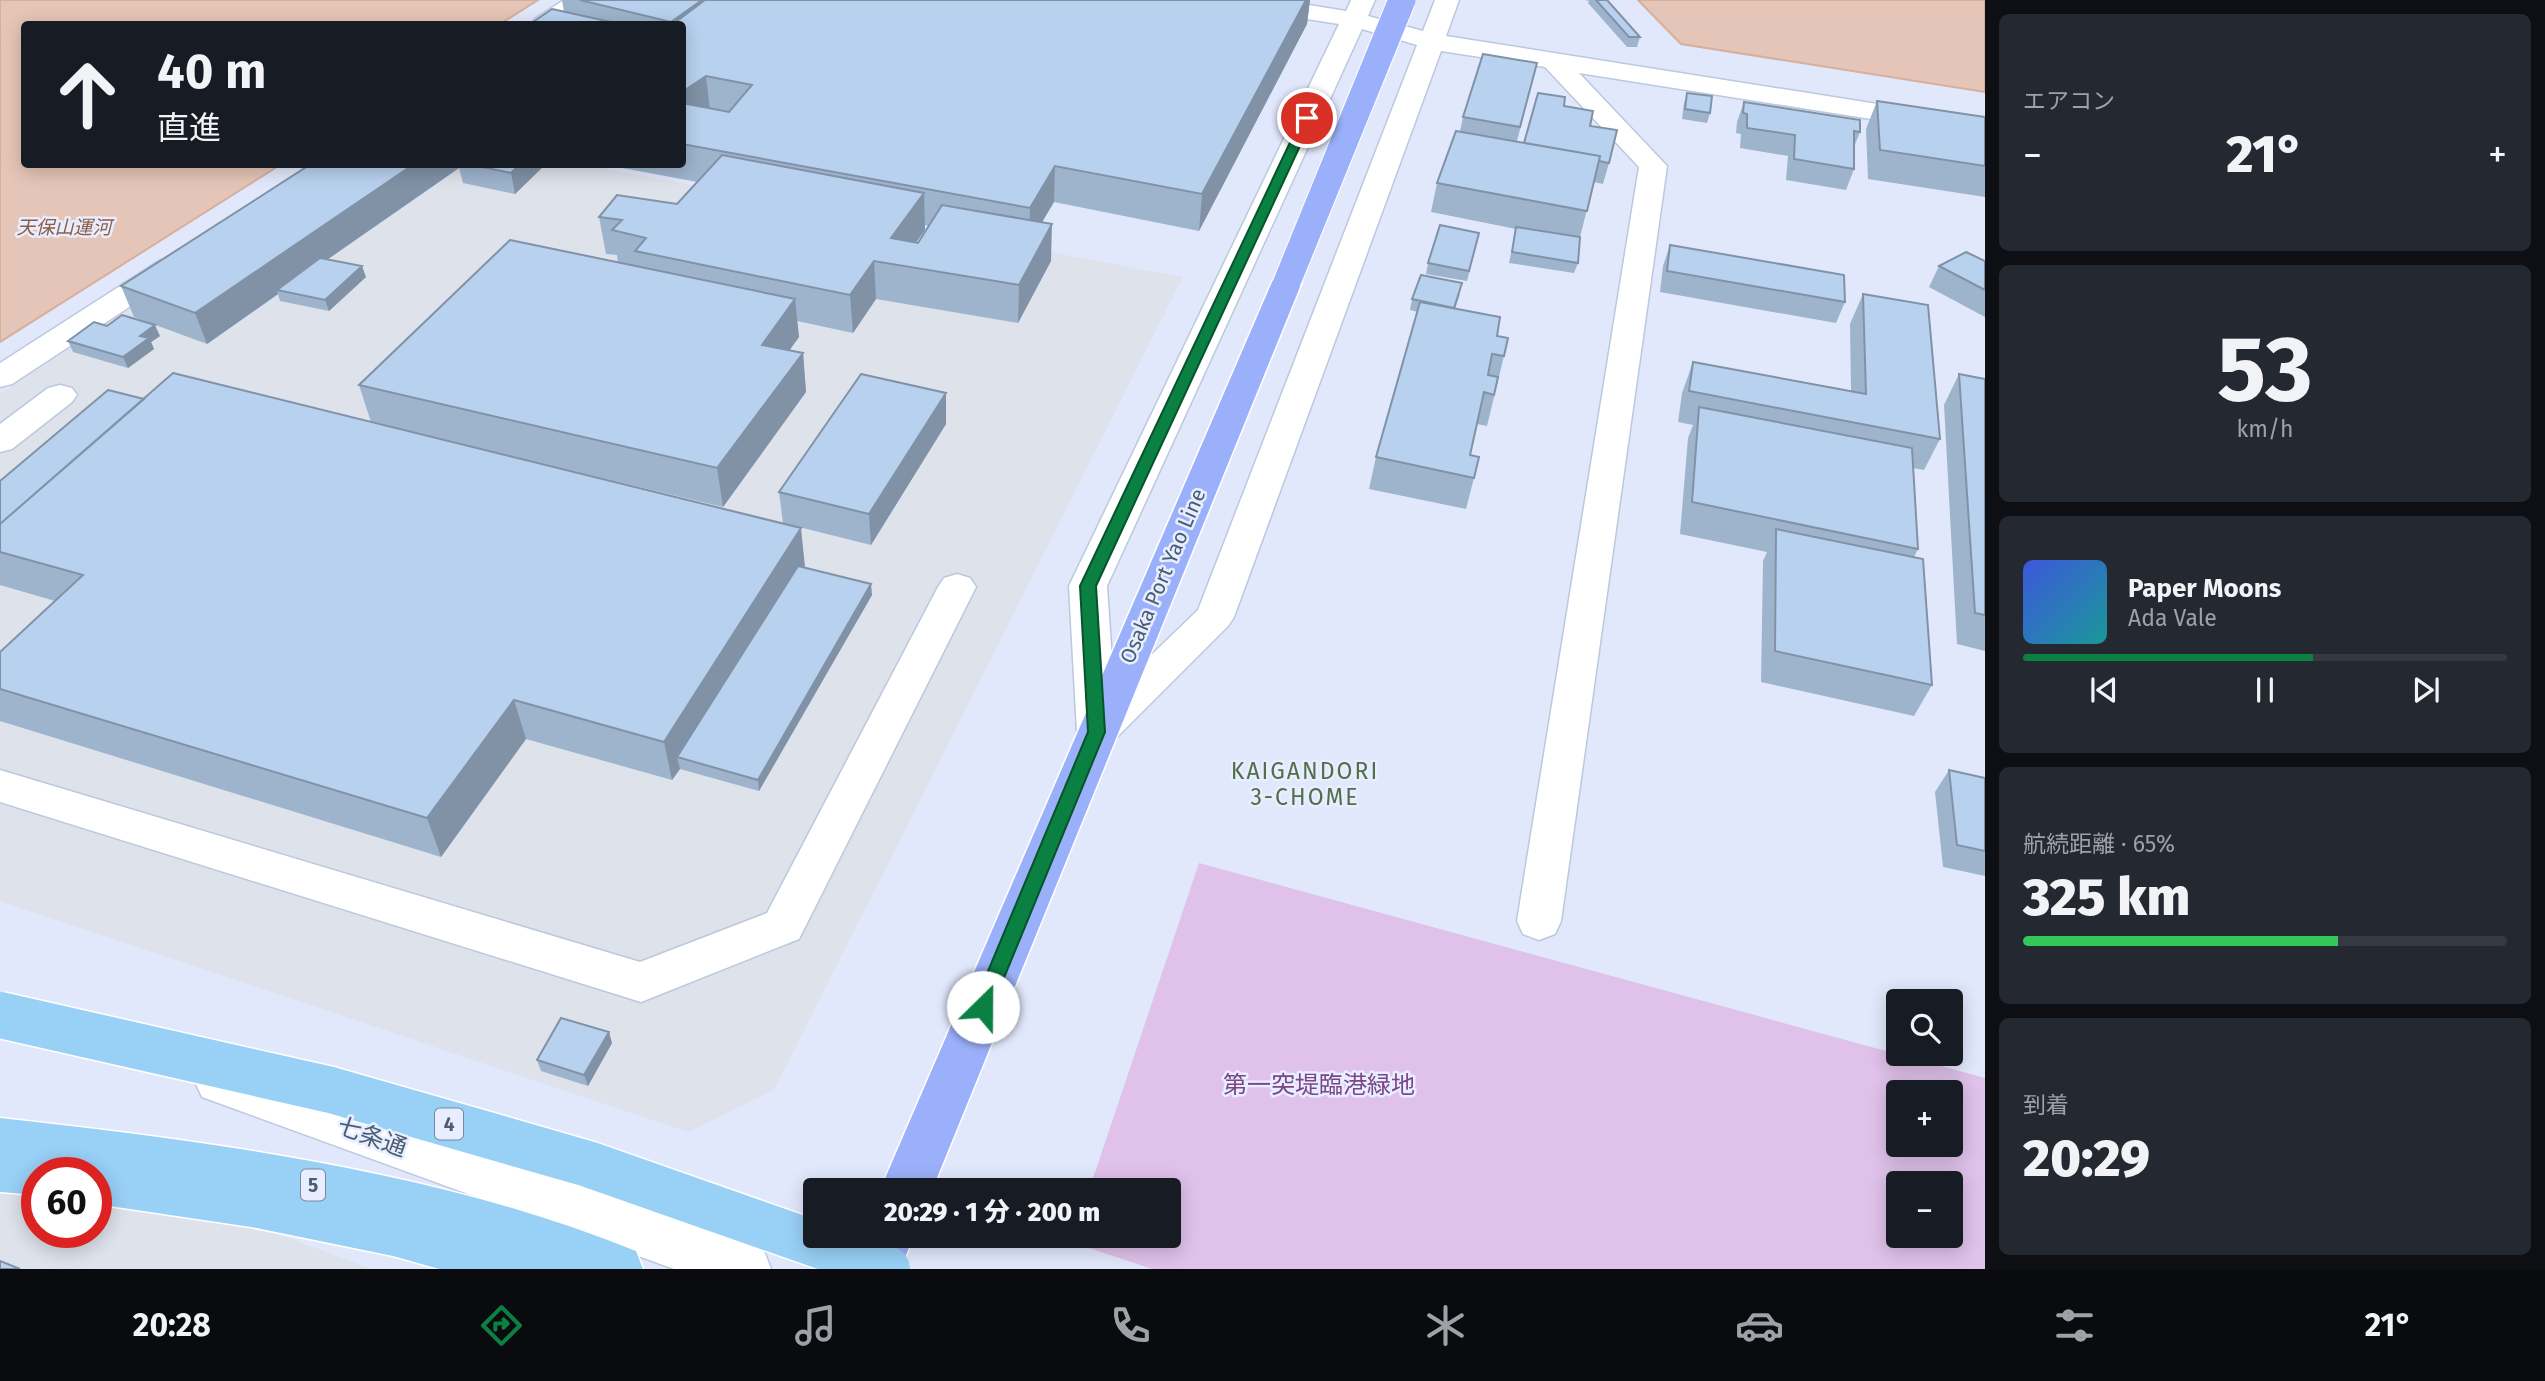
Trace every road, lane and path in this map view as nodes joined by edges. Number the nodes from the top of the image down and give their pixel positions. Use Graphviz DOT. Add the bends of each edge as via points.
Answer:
graph roads {
  1 [pos="581,0"];
  2 [pos="1231,0"];
  3 [pos="1402,0"];
  4 [pos="1447,0"];
  5 [pos="1358,9"];
  6 [pos="549,21"];
  7 [pos="1433,42"];
  8 [pos="1555,63"];
  9 [pos="1985,129"];
  10 [pos="199,248"];
  11 [pos="0,377"];
  12 [pos="60,395"];
  13 [pos="0,442"];
  14 [pos="957,587"];
  15 [pos="1097,732"];
  16 [pos="0,786"];
  17 [pos="1539,921"];
  18 [pos="0,1007"];
  19 [pos="0,1016"];
  20 [pos="0,1141"];
  21 [pos="0,1169"];
  22 [pos="21,1171"];
  23 [pos="911,1178"];
  24 [pos="112,1182"];
  25 [pos="883,1248"];
  26 [pos="527,1269"];
  27 [pos="617,1269"];
  28 [pos="745,1269"];
  29 [pos="839,1269"];
  30 [pos="874,1269"];
  31 [pos="887,1269"];
  1 -- 6 [label="street"];
  2 -- 5 [label="street"];
  3 -- 15 [label="main road, Osaka Port Yao Line, bridge"];
  4 -- 7 [label="street"];
  5 -- 7 [label="street"];
  5 -- 15 [label="street" via="1088,586"];
  7 -- 8 [label="street"];
  7 -- 15 [label="street" via="1215,617"];
  8 -- 9 [label="street"];
  8 -- 17 [label="street" via="1654,166"];
  10 -- 11 [label="street"];
  12 -- 13 [label="street"];
  14 -- 16 [label="street" via="783,926 640,982"];
  15 -- 23 [label="main road, Osaka Port Yao Line"];
  18 -- 28 [label="street, 七条通"];
  18 -- 29 [label="highway, bridge" via="330,1093"];
  19 -- 31 [label="highway, 4, bridge" via="331,1090 588,1164"];
  20 -- 27 [label="highway, 5" via="258,1174 408,1205"];
  21 -- 22 [label="highway"];
  24 -- 26 [label="highway" via="380,1228"];
  25 -- 30 [label="main road"];
}
